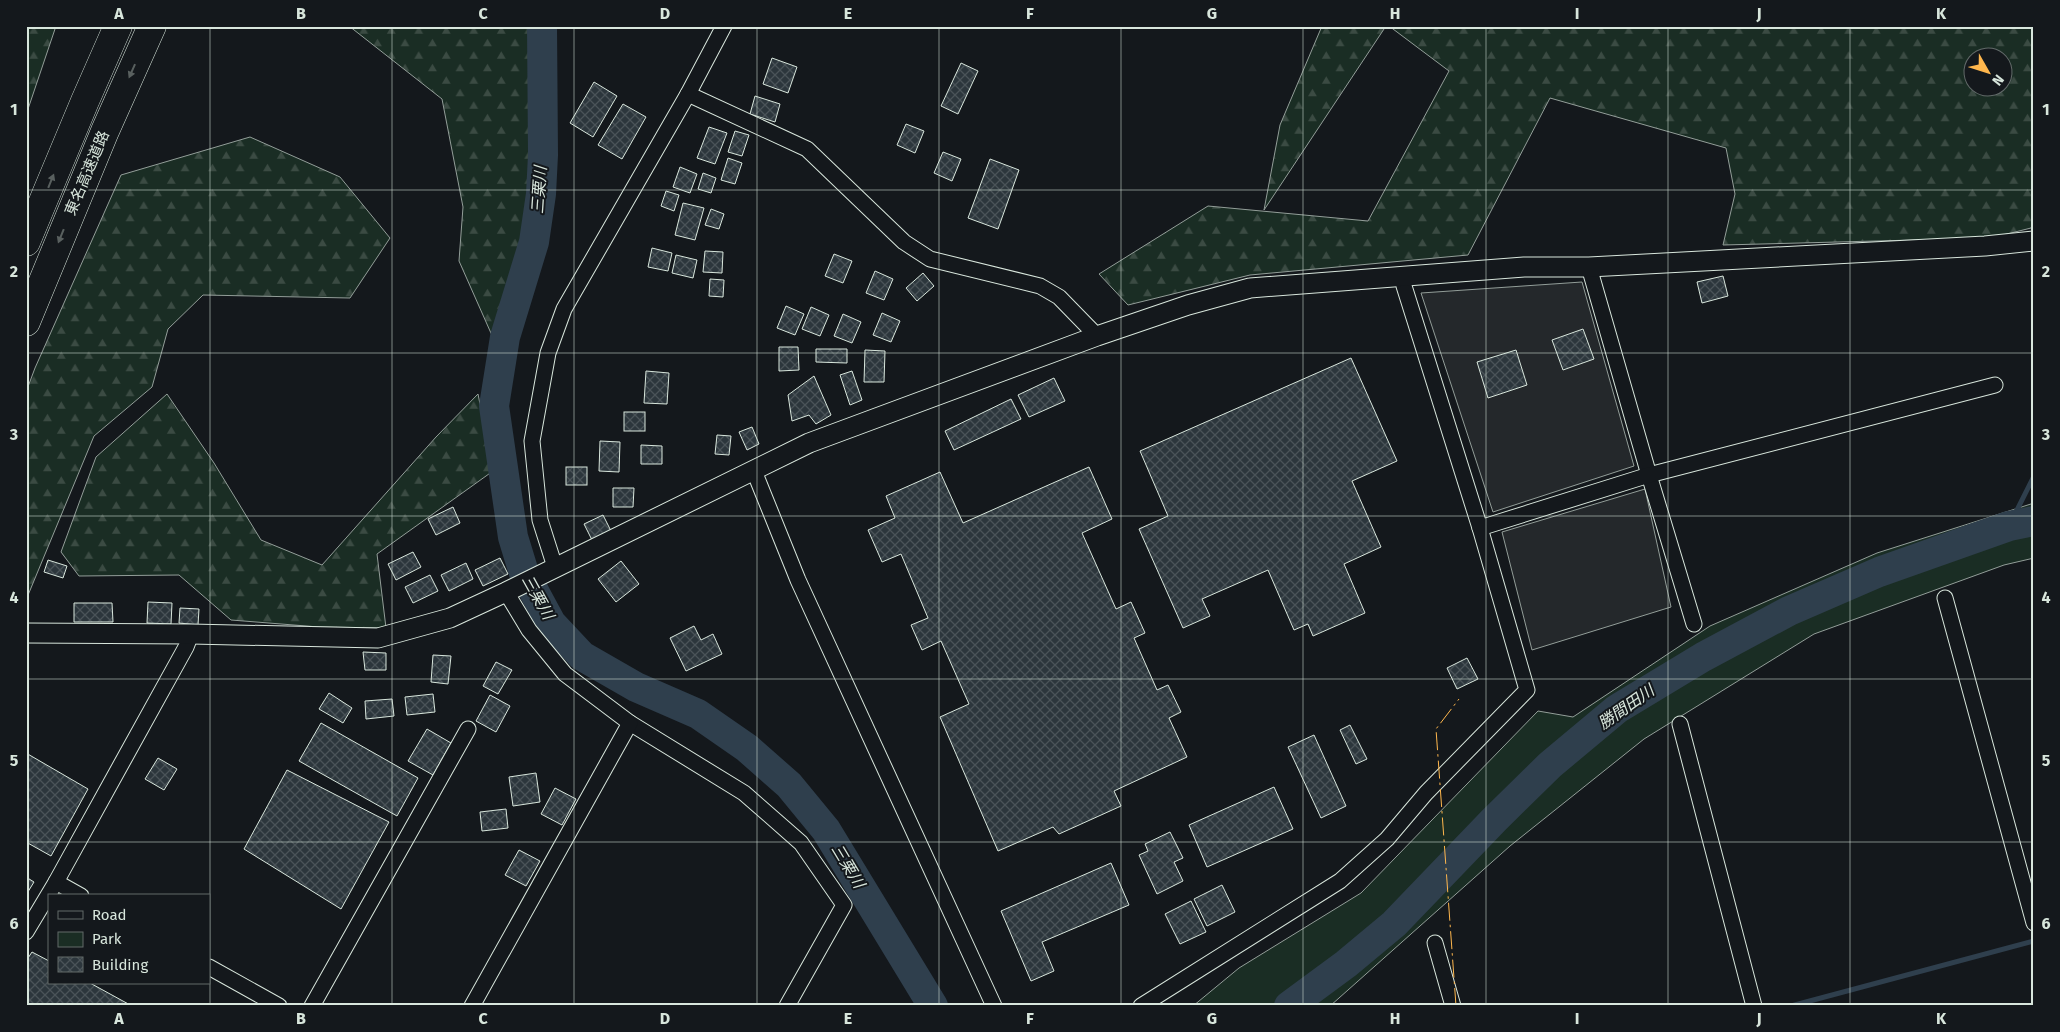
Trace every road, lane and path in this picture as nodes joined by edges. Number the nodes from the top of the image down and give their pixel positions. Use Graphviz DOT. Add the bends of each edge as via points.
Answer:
graph roads {
  1 [pos="118,26"];
  2 [pos="152,26"];
  3 [pos="724,26"];
  4 [pos="688,94"];
  5 [pos="26,242"];
  6 [pos="2034,242"];
  7 [pos="1589,267"];
  8 [pos="1402,275"];
  9 [pos="26,322"];
  10 [pos="1097,336"];
  11 [pos="1995,385"];
  12 [pos="754,471"];
  13 [pos="1649,475"];
  14 [pos="1480,528"];
  15 [pos="555,567"];
  16 [pos="506,592"];
  17 [pos="1945,598"];
  18 [pos="1694,624"];
  19 [pos="26,634"];
  20 [pos="191,634"];
  21 [pos="630,723"];
  22 [pos="1680,724"];
  23 [pos="468,729"];
  24 [pos="56,882"];
  25 [pos="49,894"];
  26 [pos="77,894"];
  27 [pos="48,895"];
  28 [pos="2034,923"];
  29 [pos="26,932"];
  30 [pos="1435,943"];
  31 [pos="210,968"];
  32 [pos="279,1006"];
  33 [pos="312,1006"];
  34 [pos="472,1006"];
  35 [pos="787,1006"];
  36 [pos="994,1006"];
  37 [pos="1141,1006"];
  38 [pos="1453,1006"];
  39 [pos="1754,1006"];
  5 -- 1 [label="highway, 東名高速道路, one-way"];
  2 -- 9 [label="highway, 東名高速道路, one-way"];
  3 -- 4 [label="street"];
  4 -- 10 [label="street" via="807,149 904,242 930,259 1040,286 1059,297"];
  4 -- 15 [label="street" via="564,309 548,353 532,441 540,520"];
  6 -- 7 [label="street"];
  7 -- 8 [label="street" via="1524,267"];
  7 -- 13 [label="street"];
  8 -- 10 [label="street" via="1250,288"];
  8 -- 14 [label="street"];
  10 -- 12 [label="street" via="809,443"];
  11 -- 13 [label="street"];
  12 -- 15 [label="street"];
  12 -- 36 [label="street" via="798,580"];
  13 -- 14 [label="street"];
  13 -- 18 [label="street"];
  14 -- 37 [label="street" via="1527,690 1426,793 1387,839 1340,881"];
  15 -- 16 [label="street"];
  16 -- 20 [label="street" via="450,618 378,638"];
  16 -- 21 [label="street" via="529,630 565,674"];
  17 -- 28 [label="street"];
  19 -- 20 [label="street"];
  20 -- 24 [label="street"];
  21 -- 34 [label="street"];
  21 -- 35 [label="street" via="744,793 801,843 844,905"];
  22 -- 39 [label="street"];
  23 -- 33 [label="street"];
  24 -- 25 [label="street"];
  24 -- 26 [label="street"];
  27 -- 29 [label="street"];
  30 -- 38 [label="street"];
  31 -- 32 [label="street"];
}
